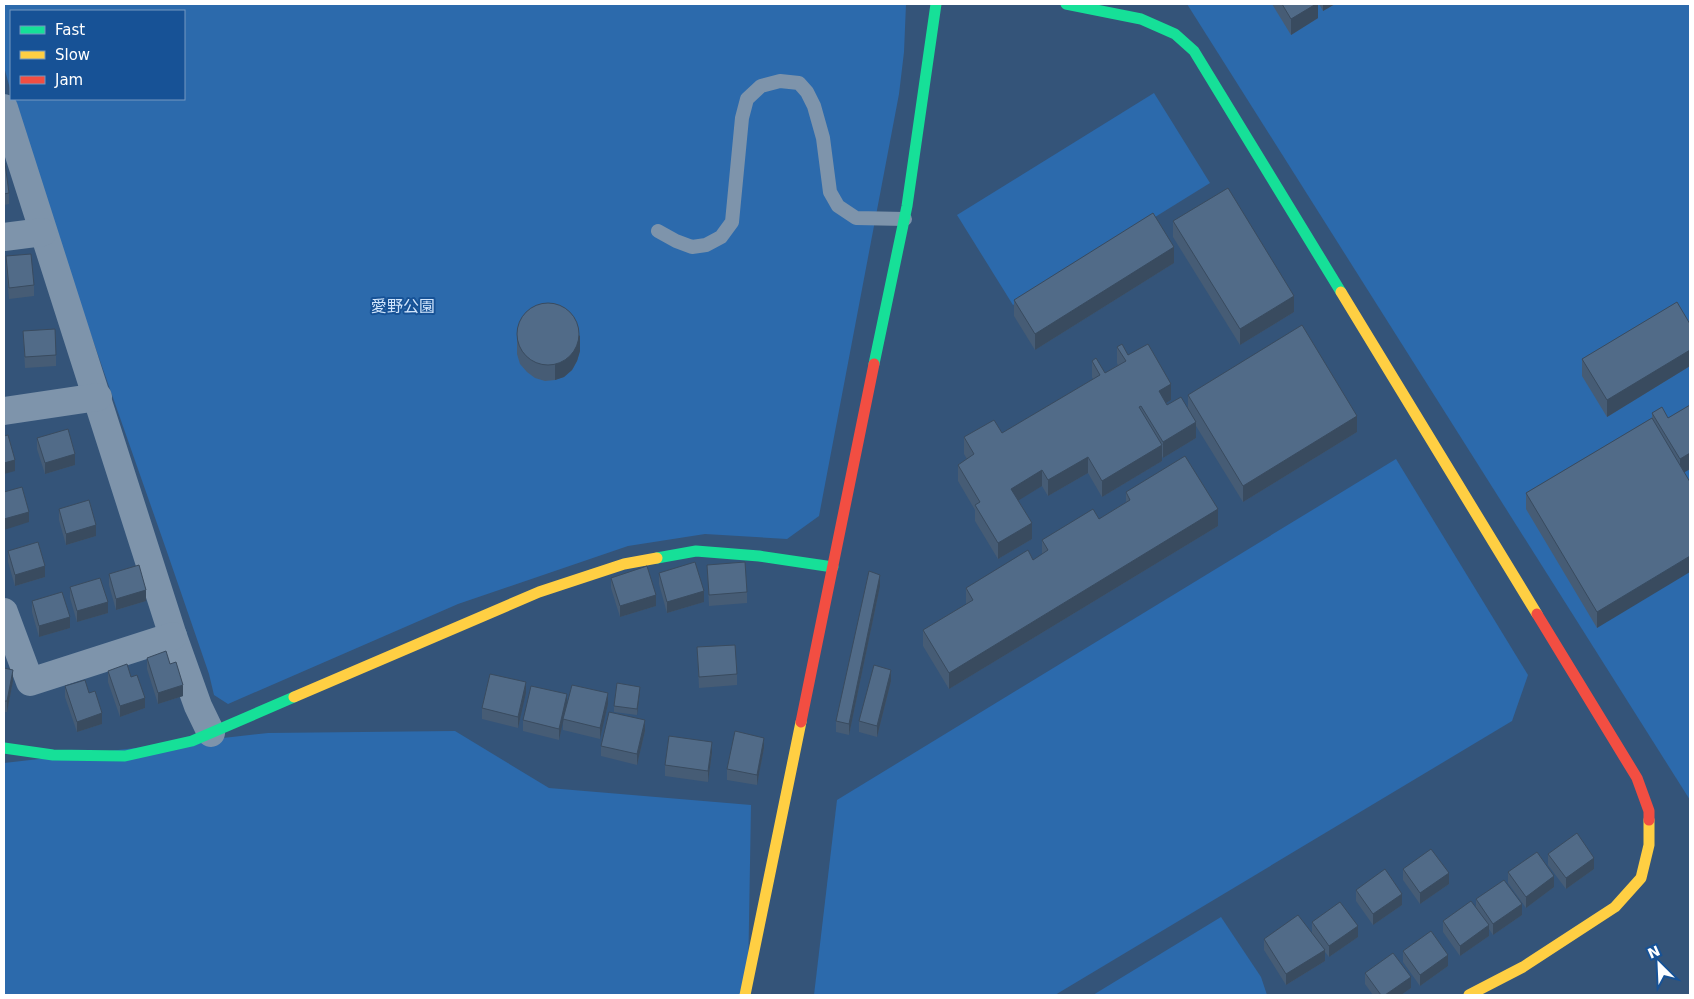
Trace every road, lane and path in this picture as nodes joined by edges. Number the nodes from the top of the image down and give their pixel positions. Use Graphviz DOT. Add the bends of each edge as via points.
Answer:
graph roads {
  1 [pos="936,4"];
  2 [pos="1066,4"];
  3 [pos="4,108"];
  4 [pos="905,219"];
  5 [pos="658,231"];
  6 [pos="43,232"];
  7 [pos="4,237"];
  8 [pos="98,397"];
  9 [pos="4,411"];
  10 [pos="833,568"];
  11 [pos="4,612"];
  12 [pos="173,636"];
  13 [pos="211,733"];
  14 [pos="4,748"];
  15 [pos="745,995"];
  16 [pos="1469,995"];
  1 -- 4 [label="street"];
  2 -- 16 [label="street" via="1141,20 1175,34 1194,51 1637,778 1649,811 1649,845 1641,878 1615,908 1523,967"];
  3 -- 6 [label="street"];
  4 -- 5 [label="lane" via="856,218 838,206 830,192 823,138 814,106 799,83 780,81 761,86 747,100 742,118 732,222 722,237 706,245 692,247"];
  4 -- 10 [label="street"];
  6 -- 7 [label="street"];
  6 -- 8 [label="street"];
  8 -- 9 [label="street"];
  8 -- 12 [label="street"];
  10 -- 13 [label="street" via="759,556 696,551 624,564 539,592"];
  10 -- 15 [label="street"];
  11 -- 12 [label="street" via="30,682"];
  12 -- 13 [label="street"];
  13 -- 14 [label="street" via="192,741 125,756 53,755"];
}
